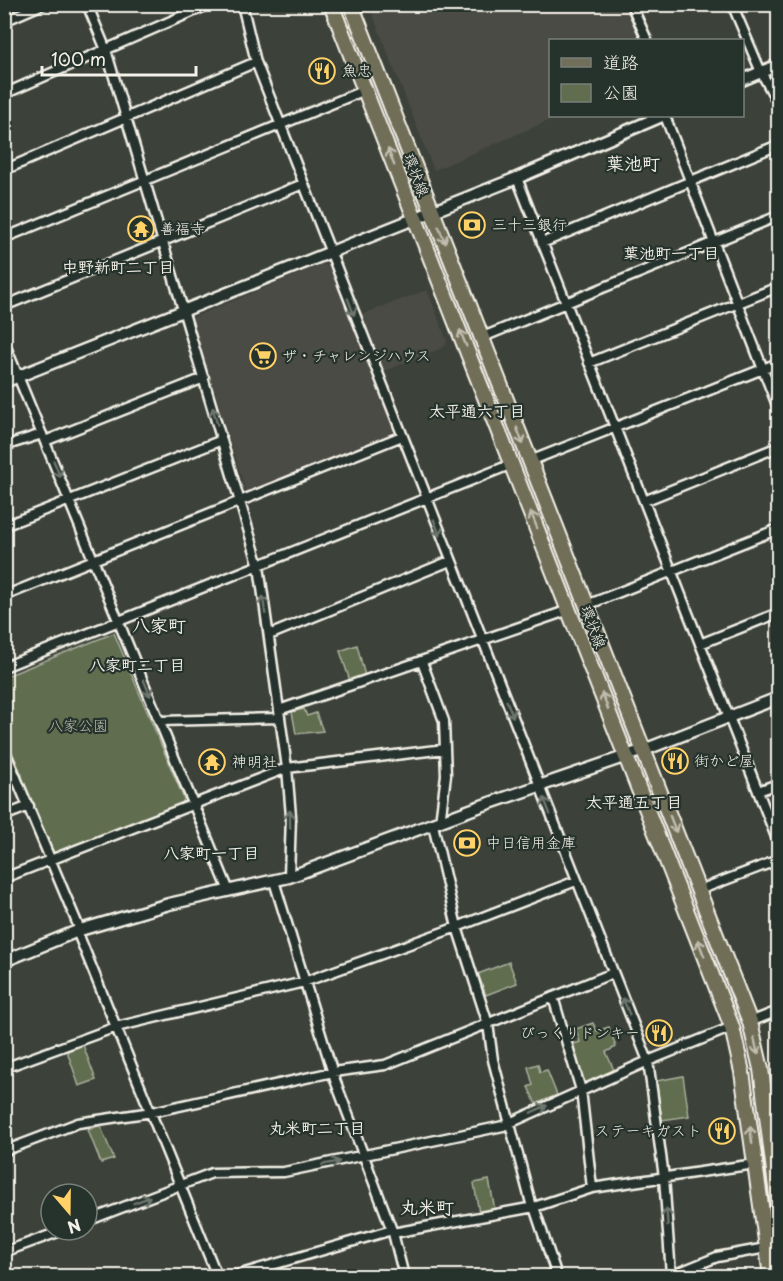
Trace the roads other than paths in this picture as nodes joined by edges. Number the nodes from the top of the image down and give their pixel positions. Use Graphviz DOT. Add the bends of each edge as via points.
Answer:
graph roads {
  1 [pos="43,4"];
  2 [pos="87,4"];
  3 [pos="210,4"];
  4 [pos="242,4"];
  5 [pos="331,4"];
  6 [pos="351,4"];
  7 [pos="631,4"];
  8 [pos="732,4"];
  9 [pos="4,21"];
  10 [pos="647,39"];
  11 [pos="106,50"];
  12 [pos="256,62"];
  13 [pos="778,65"];
  14 [pos="761,72"];
  15 [pos="744,79"];
  16 [pos="365,90"];
  17 [pos="4,94"];
  18 [pos="778,103"];
  19 [pos="662,117"];
  20 [pos="664,117"];
  21 [pos="126,118"];
  22 [pos="279,123"];
  23 [pos="778,145"];
  24 [pos="4,170"];
  25 [pos="517,177"];
  26 [pos="144,178"];
  27 [pos="691,182"];
  28 [pos="303,184"];
  29 [pos="433,212"];
  30 [pos="778,216"];
  31 [pos="415,218"];
  32 [pos="4,238"];
  33 [pos="162,241"];
  34 [pos="714,242"];
  35 [pos="542,243"];
  36 [pos="330,252"];
  37 [pos="778,287"];
  38 [pos="566,303"];
  39 [pos="738,303"];
  40 [pos="4,306"];
  41 [pos="184,310"];
  42 [pos="483,337"];
  43 [pos="4,342"];
  44 [pos="590,363"];
  45 [pos="778,363"];
  46 [pos="763,369"];
  47 [pos="18,376"];
  48 [pos="204,378"];
  49 [pos="4,382"];
  50 [pos="778,408"];
  51 [pos="615,428"];
  52 [pos="402,436"];
  53 [pos="44,437"];
  54 [pos="222,440"];
  55 [pos="4,446"];
  56 [pos="778,447"];
  57 [pos="530,461"];
  58 [pos="512,464"];
  59 [pos="426,498"];
  60 [pos="69,500"];
  61 [pos="644,501"];
  62 [pos="240,502"];
  63 [pos="4,526"];
  64 [pos="778,529"];
  65 [pos="94,561"];
  66 [pos="450,561"];
  67 [pos="259,566"];
  68 [pos="672,572"];
  69 [pos="4,596"];
  70 [pos="587,605"];
  71 [pos="569,610"];
  72 [pos="778,613"];
  73 [pos="119,621"];
  74 [pos="269,635"];
  75 [pos="483,642"];
  76 [pos="700,644"];
  77 [pos="422,662"];
  78 [pos="4,667"];
  79 [pos="778,698"];
  80 [pos="279,714"];
  81 [pos="729,717"];
  82 [pos="160,722"];
  83 [pos="4,748"];
  84 [pos="445,749"];
  85 [pos="644,750"];
  86 [pos="626,756"];
  87 [pos="287,768"];
  88 [pos="778,784"];
  89 [pos="539,787"];
  90 [pos="758,791"];
  91 [pos="193,804"];
  92 [pos="28,806"];
  93 [pos="4,816"];
  94 [pos="436,824"];
  95 [pos="778,842"];
  96 [pos="51,859"];
  97 [pos="778,860"];
  98 [pos="289,877"];
  99 [pos="4,878"];
  100 [pos="274,881"];
  101 [pos="576,881"];
  102 [pos="699,890"];
  103 [pos="229,891"];
  104 [pos="457,927"];
  105 [pos="79,931"];
  106 [pos="4,961"];
  107 [pos="613,973"];
  108 [pos="304,982"];
  109 [pos="553,997"];
  110 [pos="778,1011"];
  111 [pos="750,1022"];
  112 [pos="488,1024"];
  113 [pos="116,1027"];
  114 [pos="732,1027"];
  115 [pos="648,1061"];
  116 [pos="4,1068"];
  117 [pos="333,1072"];
  118 [pos="581,1090"];
  119 [pos="152,1112"];
  120 [pos="510,1122"];
  121 [pos="4,1151"];
  122 [pos="364,1156"];
  123 [pos="775,1161"];
  124 [pos="755,1164"];
  125 [pos="664,1177"];
  126 [pos="180,1186"];
  127 [pos="592,1188"];
  128 [pos="778,1203"];
  129 [pos="533,1207"];
  130 [pos="99,1216"];
  131 [pos="392,1231"];
  132 [pos="39,1239"];
  133 [pos="766,1248"];
  134 [pos="4,1252"];
  135 [pos="4,1265"];
  136 [pos="9,1276"];
  137 [pos="217,1276"];
  138 [pos="234,1276"];
  139 [pos="404,1276"];
  140 [pos="557,1276"];
  141 [pos="671,1276"];
  142 [pos="771,1276"];
  1 -- 9 [label="street"];
  2 -- 11 [label="street"];
  3 -- 11 [label="street"];
  4 -- 12 [label="street"];
  5 -- 16 [label="main road, 環状線"];
  6 -- 29 [label="main road, 環状線"];
  7 -- 10 [label="street"];
  8 -- 14 [label="street"];
  11 -- 17 [label="street"];
  11 -- 21 [label="street"];
  12 -- 21 [label="street"];
  12 -- 22 [label="street"];
  13 -- 14 [label="street"];
  14 -- 15 [label="street"];
  14 -- 18 [label="street"];
  16 -- 22 [label="street"];
  31 -- 16 [label="main road, 環状線, one-way"];
  19 -- 25 [label="street"];
  20 -- 27 [label="street"];
  21 -- 24 [label="street"];
  21 -- 26 [label="street"];
  22 -- 26 [label="street"];
  22 -- 28 [label="street"];
  23 -- 27 [label="street"];
  25 -- 29 [label="street"];
  25 -- 35 [label="street"];
  26 -- 32 [label="street"];
  26 -- 33 [label="street"];
  27 -- 34 [label="street"];
  27 -- 35 [label="street"];
  28 -- 33 [label="street"];
  28 -- 36 [label="street"];
  29 -- 31 [label="street"];
  29 -- 42 [label="main road, 環状線, one-way"];
  30 -- 34 [label="street"];
  31 -- 36 [label="street"];
  58 -- 31 [label="main road, 環状線, one-way"];
  33 -- 40 [label="street"];
  33 -- 41 [label="street"];
  34 -- 38 [label="street"];
  34 -- 39 [label="street"];
  35 -- 38 [label="street"];
  36 -- 41 [label="street"];
  36 -- 52 [label="street, one-way"];
  37 -- 39 [label="street"];
  38 -- 42 [label="street"];
  38 -- 44 [label="street"];
  39 -- 44 [label="street"];
  39 -- 46 [label="street"];
  41 -- 47 [label="street"];
  41 -- 48 [label="street"];
  42 -- 57 [label="main road, 環状線, one-way"];
  43 -- 47 [label="street"];
  44 -- 51 [label="street"];
  45 -- 46 [label="street"];
  46 -- 50 [label="street"];
  46 -- 51 [label="street"];
  47 -- 49 [label="street"];
  47 -- 53 [label="street"];
  48 -- 53 [label="street"];
  54 -- 48 [label="street, one-way"];
  51 -- 57 [label="street"];
  51 -- 61 [label="street"];
  52 -- 59 [label="street"];
  52 -- 62 [label="street"];
  53 -- 55 [label="street"];
  53 -- 60 [label="street, one-way"];
  54 -- 60 [label="street"];
  54 -- 62 [label="street"];
  56 -- 61 [label="street"];
  57 -- 70 [label="main road, 環状線"];
  58 -- 59 [label="street"];
  71 -- 58 [label="main road, 環状線, one-way"];
  59 -- 66 [label="street, one-way"];
  59 -- 67 [label="street"];
  60 -- 63 [label="street"];
  60 -- 65 [label="street"];
  61 -- 68 [label="street"];
  62 -- 65 [label="street"];
  62 -- 67 [label="street"];
  64 -- 68 [label="street"];
  65 -- 69 [label="street"];
  65 -- 73 [label="street"];
  66 -- 74 [label="street"];
  66 -- 75 [label="street"];
  67 -- 73 [label="street"];
  74 -- 67 [label="street, one-way"];
  68 -- 70 [label="street"];
  68 -- 76 [label="street"];
  70 -- 85 [label="main road, 環状線"];
  71 -- 75 [label="street"];
  86 -- 71 [label="main road, 環状線, one-way"];
  72 -- 76 [label="street"];
  73 -- 78 [label="street"];
  73 -- 82 [label="street, one-way"];
  74 -- 80 [label="street"];
  75 -- 77 [label="street"];
  75 -- 89 [label="street, one-way"];
  76 -- 81 [label="street"];
  77 -- 80 [label="street"];
  77 -- 84 [label="street" via="444,721"];
  79 -- 81 [label="street"];
  80 -- 82 [label="street"];
  80 -- 87 [label="street"];
  81 -- 85 [label="street"];
  81 -- 90 [label="street"];
  82 -- 91 [label="street"];
  83 -- 92 [label="street"];
  84 -- 87 [label="street"];
  84 -- 94 [label="street" via="446,775"];
  85 -- 86 [label="street"];
  85 -- 102 [label="main road, 環状線, one-way"];
  86 -- 89 [label="street"];
  114 -- 86 [label="main road, 環状線, one-way"];
  87 -- 91 [label="street"];
  98 -- 87 [label="street, one-way" via="291,816"];
  88 -- 90 [label="street"];
  89 -- 94 [label="street"];
  101 -- 89 [label="street, one-way"];
  90 -- 95 [label="street"];
  91 -- 96 [label="street"];
  91 -- 103 [label="street"];
  92 -- 93 [label="street"];
  92 -- 96 [label="street"];
  94 -- 98 [label="street"];
  94 -- 104 [label="street"];
  96 -- 99 [label="street"];
  96 -- 105 [label="street"];
  97 -- 102 [label="street"];
  98 -- 100 [label="street"];
  100 -- 103 [label="street"];
  100 -- 108 [label="street"];
  101 -- 104 [label="street"];
  101 -- 107 [label="street"];
  102 -- 111 [label="main road, 環状線"];
  103 -- 105 [label="street"];
  104 -- 108 [label="street"];
  104 -- 112 [label="street"];
  105 -- 106 [label="street"];
  105 -- 113 [label="street"];
  107 -- 109 [label="street"];
  115 -- 107 [label="street, one-way"];
  108 -- 113 [label="street"];
  108 -- 117 [label="street"];
  109 -- 112 [label="street"];
  109 -- 118 [label="street"];
  110 -- 111 [label="street"];
  111 -- 123 [label="main road, 環状線, one-way"];
  112 -- 117 [label="street" via="386,1065"];
  112 -- 120 [label="street" via="493,1060"];
  113 -- 116 [label="street"];
  113 -- 119 [label="street"];
  114 -- 115 [label="street"];
  124 -- 114 [label="main road, 環状線, one-way"];
  115 -- 118 [label="street"];
  115 -- 125 [label="street"];
  117 -- 119 [label="street"];
  117 -- 122 [label="street"];
  120 -- 118 [label="street, one-way"];
  118 -- 127 [label="street"];
  119 -- 121 [label="street" via="78,1122"];
  119 -- 126 [label="street"];
  120 -- 122 [label="street"];
  120 -- 129 [label="street"];
  126 -- 122 [label="street, one-way" via="212,1173 285,1172"];
  122 -- 131 [label="street"];
  123 -- 128 [label="main road, 環状線"];
  124 -- 125 [label="street"];
  124 -- 133 [label="main road, 環状線"];
  125 -- 127 [label="street"];
  141 -- 125 [label="street, one-way"];
  130 -- 126 [label="street, one-way"];
  126 -- 137 [label="street"];
  127 -- 129 [label="street"];
  129 -- 131 [label="street"];
  129 -- 140 [label="street"];
  131 -- 138 [label="street"];
  131 -- 139 [label="street"];
  132 -- 134 [label="street"];
  133 -- 141 [label="street" via="717,1257"];
  133 -- 142 [label="main road, 環状線"];
  135 -- 136 [label="street"];
}
